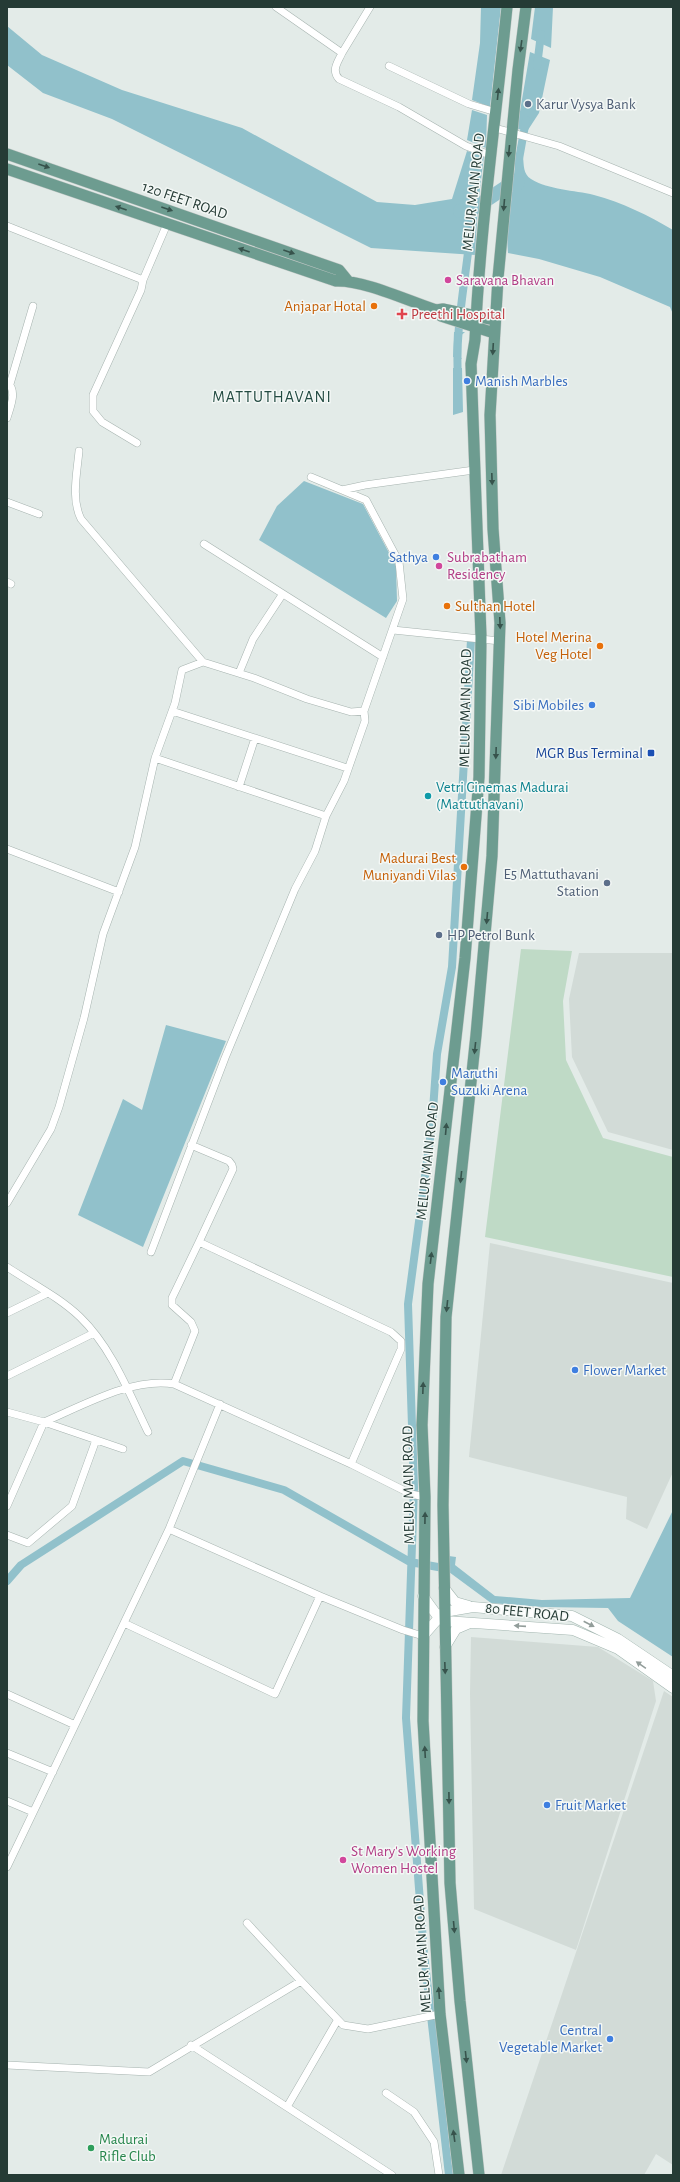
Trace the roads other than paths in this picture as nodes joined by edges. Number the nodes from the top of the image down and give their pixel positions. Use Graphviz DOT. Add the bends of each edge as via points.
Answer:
graph roads {
  1 [pos="276,7"];
  2 [pos="370,7"];
  3 [pos="507,7"];
  4 [pos="526,7"];
  5 [pos="342,53"];
  6 [pos="389,66"];
  7 [pos="493,112"];
  8 [pos="495,128"];
  9 [pos="514,132"];
  10 [pos="488,154"];
  11 [pos="9,158"];
  12 [pos="7,169"];
  13 [pos="673,193"];
  14 [pos="167,224"];
  15 [pos="7,226"];
  16 [pos="143,280"];
  17 [pos="348,281"];
  18 [pos="33,306"];
  19 [pos="495,320"];
  20 [pos="476,322"];
  21 [pos="494,333"];
  22 [pos="9,383"];
  23 [pos="7,418"];
  24 [pos="137,443"];
  25 [pos="79,451"];
  26 [pos="474,470"];
  27 [pos="311,476"];
  28 [pos="342,490"];
  29 [pos="7,502"];
  30 [pos="39,514"];
  31 [pos="204,544"];
  32 [pos="282,595"];
  33 [pos="393,630"];
  34 [pos="481,638"];
  35 [pos="500,641"];
  36 [pos="383,657"];
  37 [pos="203,662"];
  38 [pos="239,673"];
  39 [pos="172,711"];
  40 [pos="364,711"];
  41 [pos="255,738"];
  42 [pos="155,758"];
  43 [pos="347,768"];
  44 [pos="239,787"];
  45 [pos="326,816"];
  46 [pos="7,849"];
  47 [pos="119,892"];
  48 [pos="191,1145"];
  49 [pos="7,1203"];
  50 [pos="199,1242"];
  51 [pos="151,1252"];
  52 [pos="7,1267"];
  53 [pos="48,1293"];
  54 [pos="7,1313"];
  55 [pos="94,1333"];
  56 [pos="7,1376"];
  57 [pos="174,1384"];
  58 [pos="126,1388"];
  59 [pos="220,1404"];
  60 [pos="7,1412"];
  61 [pos="44,1422"];
  62 [pos="148,1432"];
  63 [pos="96,1440"];
  64 [pos="123,1450"];
  65 [pos="351,1464"];
  66 [pos="425,1497"];
  67 [pos="7,1506"];
  68 [pos="169,1529"];
  69 [pos="7,1535"];
  70 [pos="444,1588"];
  71 [pos="320,1596"];
  72 [pos="423,1596"];
  73 [pos="473,1607"];
  74 [pos="443,1617"];
  75 [pos="472,1622"];
  76 [pos="124,1623"];
  77 [pos="420,1635"];
  78 [pos="445,1647"];
  79 [pos="673,1676"];
  80 [pos="673,1688"];
  81 [pos="7,1694"];
  82 [pos="75,1725"];
  83 [pos="7,1753"];
  84 [pos="53,1772"];
  85 [pos="7,1800"];
  86 [pos="33,1812"];
  87 [pos="9,1858"];
  88 [pos="7,1867"];
  89 [pos="247,1923"];
  90 [pos="301,1981"];
  91 [pos="438,2014"];
  92 [pos="337,2021"];
  93 [pos="191,2045"];
  94 [pos="7,2065"];
  95 [pos="386,2093"];
  96 [pos="287,2107"];
  97 [pos="392,2175"];
  98 [pos="439,2175"];
  99 [pos="459,2175"];
  100 [pos="479,2175"];
  1 -- 5 [label="street"];
  2 -- 5 [label="street"];
  7 -- 3 [label="main road, MELUR MAIN ROAD, one-way"];
  4 -- 9 [label="main road, one-way"];
  5 -- 10 [label="street" via="334,68 340,79 399,107 466,146"];
  6 -- 7 [label="street" via="469,104"];
  7 -- 8 [label="main road, MELUR MAIN ROAD"];
  8 -- 9 [label="street"];
  8 -- 10 [label="main road, MELUR MAIN ROAD"];
  9 -- 13 [label="street" via="593,158"];
  9 -- 19 [label="main road, one-way" via="508,170"];
  10 -- 20 [label="main road, MELUR MAIN ROAD"];
  11 -- 17 [label="main road, 120 FEET ROAD, one-way" via="339,270"];
  14 -- 12 [label="main road, 120 FEET ROAD, one-way"];
  14 -- 16 [label="street"];
  17 -- 14 [label="main road, 120 FEET ROAD, one-way" via="336,281"];
  15 -- 16 [label="street"];
  16 -- 24 [label="street" via="141,290 93,395 93,411 102,422"];
  17 -- 20 [label="main road, 120 FEET ROAD" via="436,310 441,316"];
  18 -- 22 [label="street"];
  19 -- 20 [label="main road, 120 FEET ROAD"];
  19 -- 21 [label="main road"];
  20 -- 21 [label="main road, 120 FEET ROAD"];
  20 -- 26 [label="main road, MELUR MAIN ROAD" via="471,364"];
  21 -- 35 [label="main road, one-way" via="490,415 493,529"];
  22 -- 23 [label="street" via="14,396"];
  25 -- 37 [label="street" via="76,509 81,519"];
  26 -- 28 [label="street"];
  26 -- 34 [label="main road, MELUR MAIN ROAD"];
  27 -- 28 [label="street"];
  28 -- 33 [label="street" via="366,500 399,562 403,599"];
  29 -- 30 [label="street"];
  31 -- 32 [label="street"];
  32 -- 36 [label="street"];
  32 -- 38 [label="street" via="252,639"];
  33 -- 34 [label="street"];
  33 -- 36 [label="street"];
  34 -- 35 [label="street"];
  66 -- 34 [label="main road, MELUR MAIN ROAD, one-way" via="422,1425 428,1284 466,958 479,777"];
  35 -- 70 [label="main road, one-way" via="492,870 446,1317"];
  36 -- 40 [label="street"];
  37 -- 38 [label="street"];
  37 -- 39 [label="street" via="182,670"];
  38 -- 40 [label="street" via="307,699 351,712"];
  39 -- 41 [label="street"];
  39 -- 42 [label="street"];
  40 -- 43 [label="street" via="365,721"];
  41 -- 43 [label="street"];
  41 -- 44 [label="street"];
  42 -- 44 [label="street"];
  42 -- 47 [label="street" via="135,847"];
  43 -- 45 [label="street" via="344,781"];
  44 -- 45 [label="street"];
  45 -- 48 [label="street" via="315,851 295,889"];
  46 -- 47 [label="street"];
  47 -- 49 [label="street" via="103,934 84,1018 52,1129"];
  48 -- 50 [label="street" via="229,1162 233,1169"];
  48 -- 51 [label="street"];
  50 -- 57 [label="street" via="172,1298 172,1305 191,1322 195,1331"];
  50 -- 65 [label="street" via="398,1336 401,1349"];
  52 -- 53 [label="street"];
  53 -- 54 [label="street"];
  53 -- 55 [label="street" via="80,1317"];
  55 -- 56 [label="street"];
  55 -- 58 [label="street" via="117,1368"];
  57 -- 58 [label="street" via="163,1382"];
  57 -- 59 [label="street"];
  58 -- 61 [label="street"];
  58 -- 62 [label="street"];
  59 -- 65 [label="street"];
  59 -- 68 [label="street"];
  60 -- 61 [label="street"];
  61 -- 63 [label="street"];
  61 -- 67 [label="street"];
  63 -- 64 [label="street"];
  63 -- 69 [label="street" via="72,1506 28,1543"];
  65 -- 66 [label="street" via="411,1494"];
  72 -- 66 [label="main road, MELUR MAIN ROAD, one-way"];
  68 -- 71 [label="street"];
  68 -- 76 [label="street"];
  70 -- 73 [label="main road" via="455,1602"];
  70 -- 74 [label="main road"];
  71 -- 76 [label="street" via="276,1694"];
  71 -- 77 [label="street"];
  72 -- 74 [label="main road"];
  72 -- 77 [label="main road, MELUR MAIN ROAD"];
  73 -- 74 [label="main road, 80 FEET ROAD"];
  73 -- 79 [label="main road, 80 FEET ROAD, one-way" via="572,1616 618,1639"];
  74 -- 75 [label="main road, 80 FEET ROAD"];
  74 -- 77 [label="main road"];
  74 -- 78 [label="main road"];
  75 -- 78 [label="main road" via="456,1629"];
  80 -- 75 [label="main road, 80 FEET ROAD, one-way" via="618,1649 573,1630"];
  76 -- 82 [label="street"];
  91 -- 77 [label="main road, MELUR MAIN ROAD, one-way"];
  78 -- 100 [label="main road, one-way" via="450,1884"];
  81 -- 82 [label="street"];
  82 -- 84 [label="street"];
  83 -- 84 [label="street"];
  84 -- 86 [label="street"];
  85 -- 86 [label="street"];
  86 -- 87 [label="street"];
  87 -- 88 [label="street"];
  89 -- 90 [label="street"];
  90 -- 92 [label="street"];
  90 -- 93 [label="street"];
  91 -- 92 [label="street" via="368,2029 343,2025"];
  99 -- 91 [label="main road, MELUR MAIN ROAD, one-way"];
  92 -- 96 [label="street"];
  93 -- 94 [label="street" via="149,2072"];
  93 -- 96 [label="street"];
  95 -- 98 [label="street" via="414,2112 434,2142"];
  96 -- 97 [label="street"];
}
